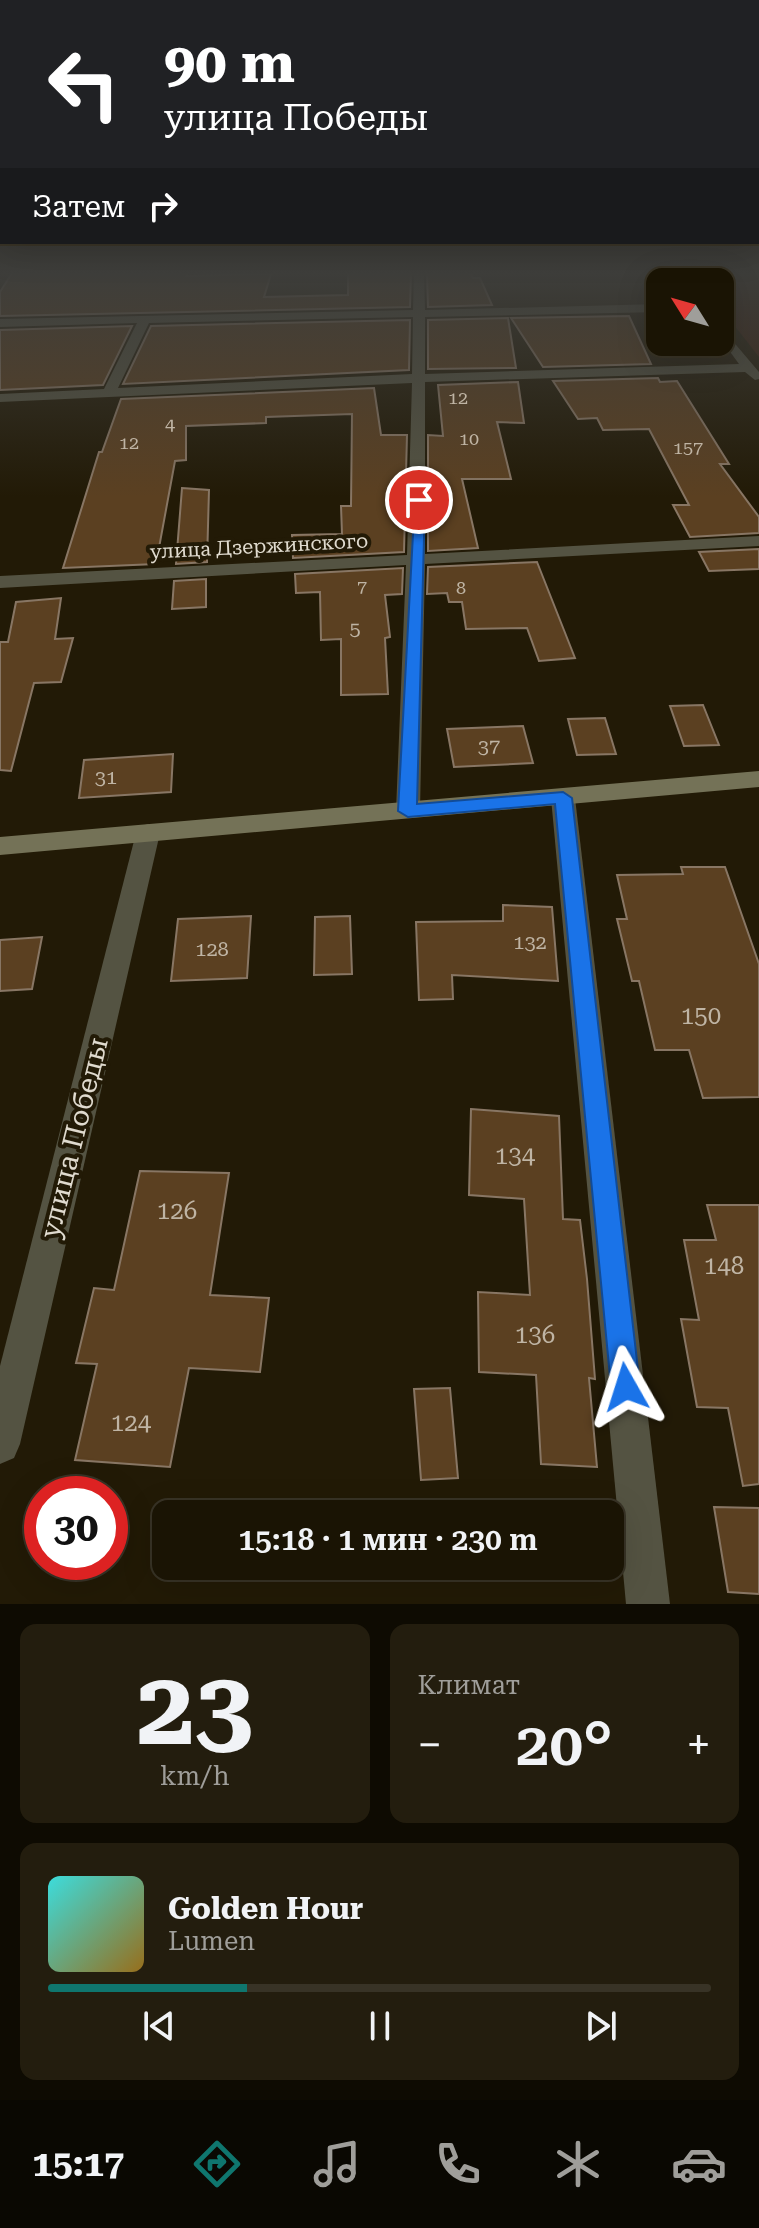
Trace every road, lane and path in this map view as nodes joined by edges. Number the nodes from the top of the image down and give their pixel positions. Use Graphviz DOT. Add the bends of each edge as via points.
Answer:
graph roads {
  1 [pos="131,348"];
  2 [pos="421,348"];
  3 [pos="734,348"];
  4 [pos="749,368"];
  5 [pos="422,378"];
  6 [pos="759,381"];
  7 [pos="109,393"];
  8 [pos="0,398"];
  9 [pos="759,541"];
  10 [pos="418,560"];
  11 [pos="0,582"];
  12 [pos="759,779"];
  13 [pos="563,798"];
  14 [pos="408,811"];
  15 [pos="148,833"];
  16 [pos="0,846"];
  17 [pos="0,1444"];
  18 [pos="648,1604"];
  1 -- 7 [label="street"];
  2 -- 5 [label="street"];
  3 -- 4 [label="street"];
  4 -- 5 [label="street"];
  4 -- 6 [label="street"];
  5 -- 7 [label="street"];
  5 -- 10 [label="street"];
  7 -- 8 [label="street"];
  9 -- 10 [label="street, улица Дзержинского"];
  10 -- 11 [label="street, улица Дзержинского"];
  10 -- 14 [label="street"];
  12 -- 13 [label="street"];
  13 -- 14 [label="street"];
  13 -- 18 [label="street"];
  14 -- 15 [label="street"];
  15 -- 16 [label="street"];
  15 -- 17 [label="street, улица Победы"];
}
